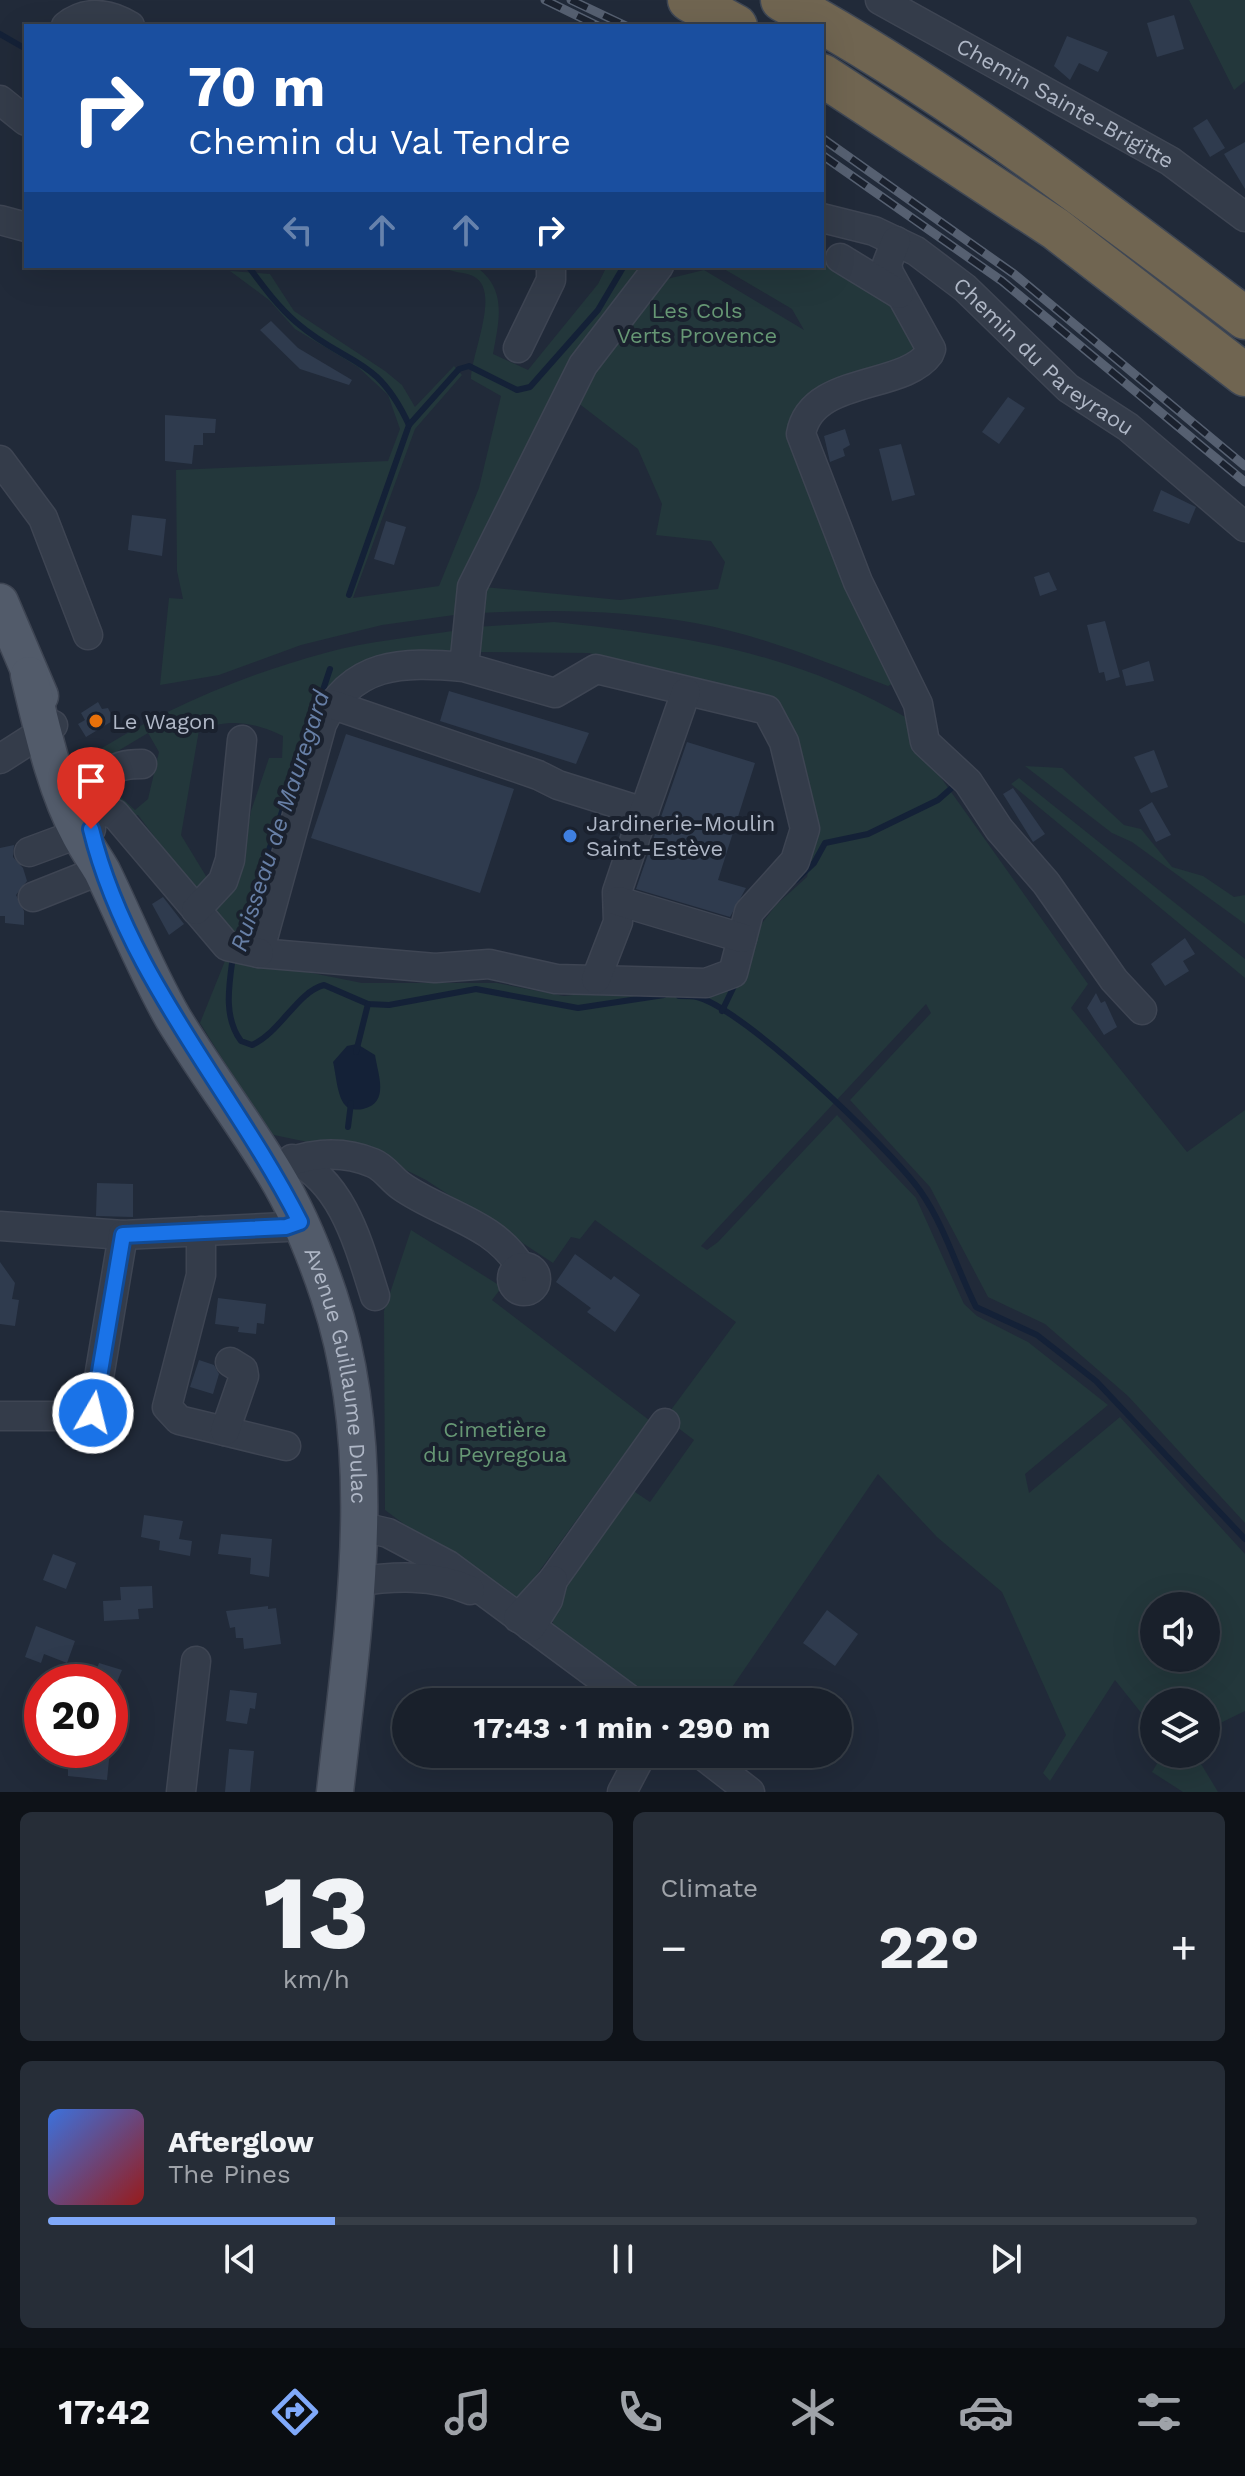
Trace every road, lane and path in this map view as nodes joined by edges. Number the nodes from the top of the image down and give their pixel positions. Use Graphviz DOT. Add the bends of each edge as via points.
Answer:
graph roads {
  1 [pos="689,0"];
  2 [pos="782,0"];
  3 [pos="880,0"];
  4 [pos="906,9"];
  5 [pos="71,24"];
  6 [pos="126,24"];
  7 [pos="732,24"];
  8 [pos="823,24"];
  9 [pos="824,25"];
  10 [pos="824,76"];
  11 [pos="0,100"];
  12 [pos="24,119"];
  13 [pos="1245,217"];
  14 [pos="824,218"];
  15 [pos="0,220"];
  16 [pos="24,226"];
  17 [pos="894,247"];
  18 [pos="831,258"];
  19 [pos="551,268"];
  20 [pos="657,268"];
  21 [pos="900,294"];
  22 [pos="1245,318"];
  23 [pos="518,348"];
  24 [pos="1245,375"];
  25 [pos="0,460"];
  26 [pos="1245,527"];
  27 [pos="0,602"];
  28 [pos="88,635"];
  29 [pos="464,667"];
  30 [pos="686,692"];
  31 [pos="331,704"];
  32 [pos="22,740"];
  33 [pos="242,740"];
  34 [pos="142,764"];
  35 [pos="644,812"];
  36 [pos="90,822"];
  37 [pos="29,852"];
  38 [pos="101,870"];
  39 [pos="33,897"];
  40 [pos="618,901"];
  41 [pos="196,910"];
  42 [pos="742,938"];
  43 [pos="244,950"];
  44 [pos="596,979"];
  45 [pos="1142,1010"];
  46 [pos="282,1165"];
  47 [pos="300,1222"];
  48 [pos="0,1226"];
  49 [pos="201,1231"];
  50 [pos="123,1235"];
  51 [pos="521,1268"];
  52 [pos="375,1296"];
  53 [pos="230,1362"];
  54 [pos="0,1416"];
  55 [pos="665,1423"];
  56 [pos="225,1431"];
  57 [pos="286,1446"];
  58 [pos="358,1526"];
  59 [pos="426,1566"];
  60 [pos="354,1582"];
  61 [pos="524,1623"];
  62 [pos="196,1661"];
  63 [pos="614,1688"];
  64 [pos="635,1768"];
  65 [pos="719,1768"];
  66 [pos="181,1792"];
  67 [pos="335,1792"];
  68 [pos="622,1792"];
  69 [pos="750,1792"];
  1 -- 7 [label="highway"];
  2 -- 8 [label="highway"];
  3 -- 4 [label="street, Chemin Sainte-Brigitte"];
  4 -- 13 [label="street, Chemin Sainte-Brigitte" via="1170,161"];
  5 -- 6 [label="street" via="91,15 107,15"];
  9 -- 22 [label="highway" via="962,113"];
  10 -- 24 [label="highway" via="1056,229"];
  11 -- 12 [label="street"];
  14 -- 17 [label="street, Chemin du Pareyraou" via="874,231"];
  15 -- 16 [label="street"];
  17 -- 18 [label="street"];
  17 -- 21 [label="street" via="887,264"];
  17 -- 26 [label="street, Chemin du Pareyraou" via="965,288 1068,388 1128,427"];
  18 -- 21 [label="street"];
  19 -- 23 [label="street" via="551,280"];
  20 -- 29 [label="street" via="583,365 472,587"];
  21 -- 45 [label="street" via="931,349 926,359 822,402 806,417 801,434 858,582 918,704 925,742 968,782 984,810"];
  25 -- 28 [label="street" via="43,518"];
  27 -- 32 [label="main road, Avenue Guillaume Dulac" via="29,675"];
  29 -- 30 [label="street" via="555,693 596,669"];
  29 -- 31 [label="street" via="419,664 369,673 347,685"];
  30 -- 35 [label="street"];
  30 -- 42 [label="street" via="767,710 784,742 805,829 795,861 749,912"];
  31 -- 35 [label="street"];
  31 -- 43 [label="street"];
  32 -- 36 [label="main road, Avenue Guillaume Dulac"];
  33 -- 41 [label="street" via="230,860 223,881"];
  34 -- 36 [label="street" via="109,772"];
  35 -- 40 [label="street"];
  36 -- 37 [label="street"];
  36 -- 38 [label="main road, Avenue Guillaume Dulac"];
  36 -- 41 [label="street" via="126,822"];
  38 -- 39 [label="street"];
  38 -- 46 [label="main road, Avenue Guillaume Dulac" via="174,1019"];
  40 -- 42 [label="street"];
  40 -- 44 [label="street" via="618,922"];
  41 -- 43 [label="street"];
  42 -- 44 [label="street" via="733,973 706,983"];
  43 -- 44 [label="street" via="435,968 489,964 556,979"];
  46 -- 47 [label="main road, Avenue Guillaume Dulac"];
  46 -- 51 [label="street" via="315,1154 372,1163 402,1187 480,1228"];
  46 -- 52 [label="street" via="311,1167 334,1193"];
  47 -- 49 [label="street"];
  47 -- 58 [label="main road, Avenue Guillaume Dulac" via="330,1299 355,1402"];
  48 -- 50 [label="street"];
  49 -- 50 [label="street"];
  49 -- 56 [label="street" via="201,1275 167,1407 179,1420"];
  50 -- 54 [label="street" via="93,1413"];
  53 -- 56 [label="street" via="244,1376"];
  55 -- 61 [label="street"];
  56 -- 57 [label="street"];
  58 -- 59 [label="street" via="388,1533"];
  58 -- 60 [label="main road, Avenue Guillaume Dulac"];
  59 -- 60 [label="street"];
  59 -- 61 [label="street" via="490,1598"];
  60 -- 67 [label="main road, Avenue Guillaume Dulac"];
  61 -- 63 [label="street"];
  62 -- 66 [label="street"];
  64 -- 68 [label="street"];
  65 -- 69 [label="street"];
}
